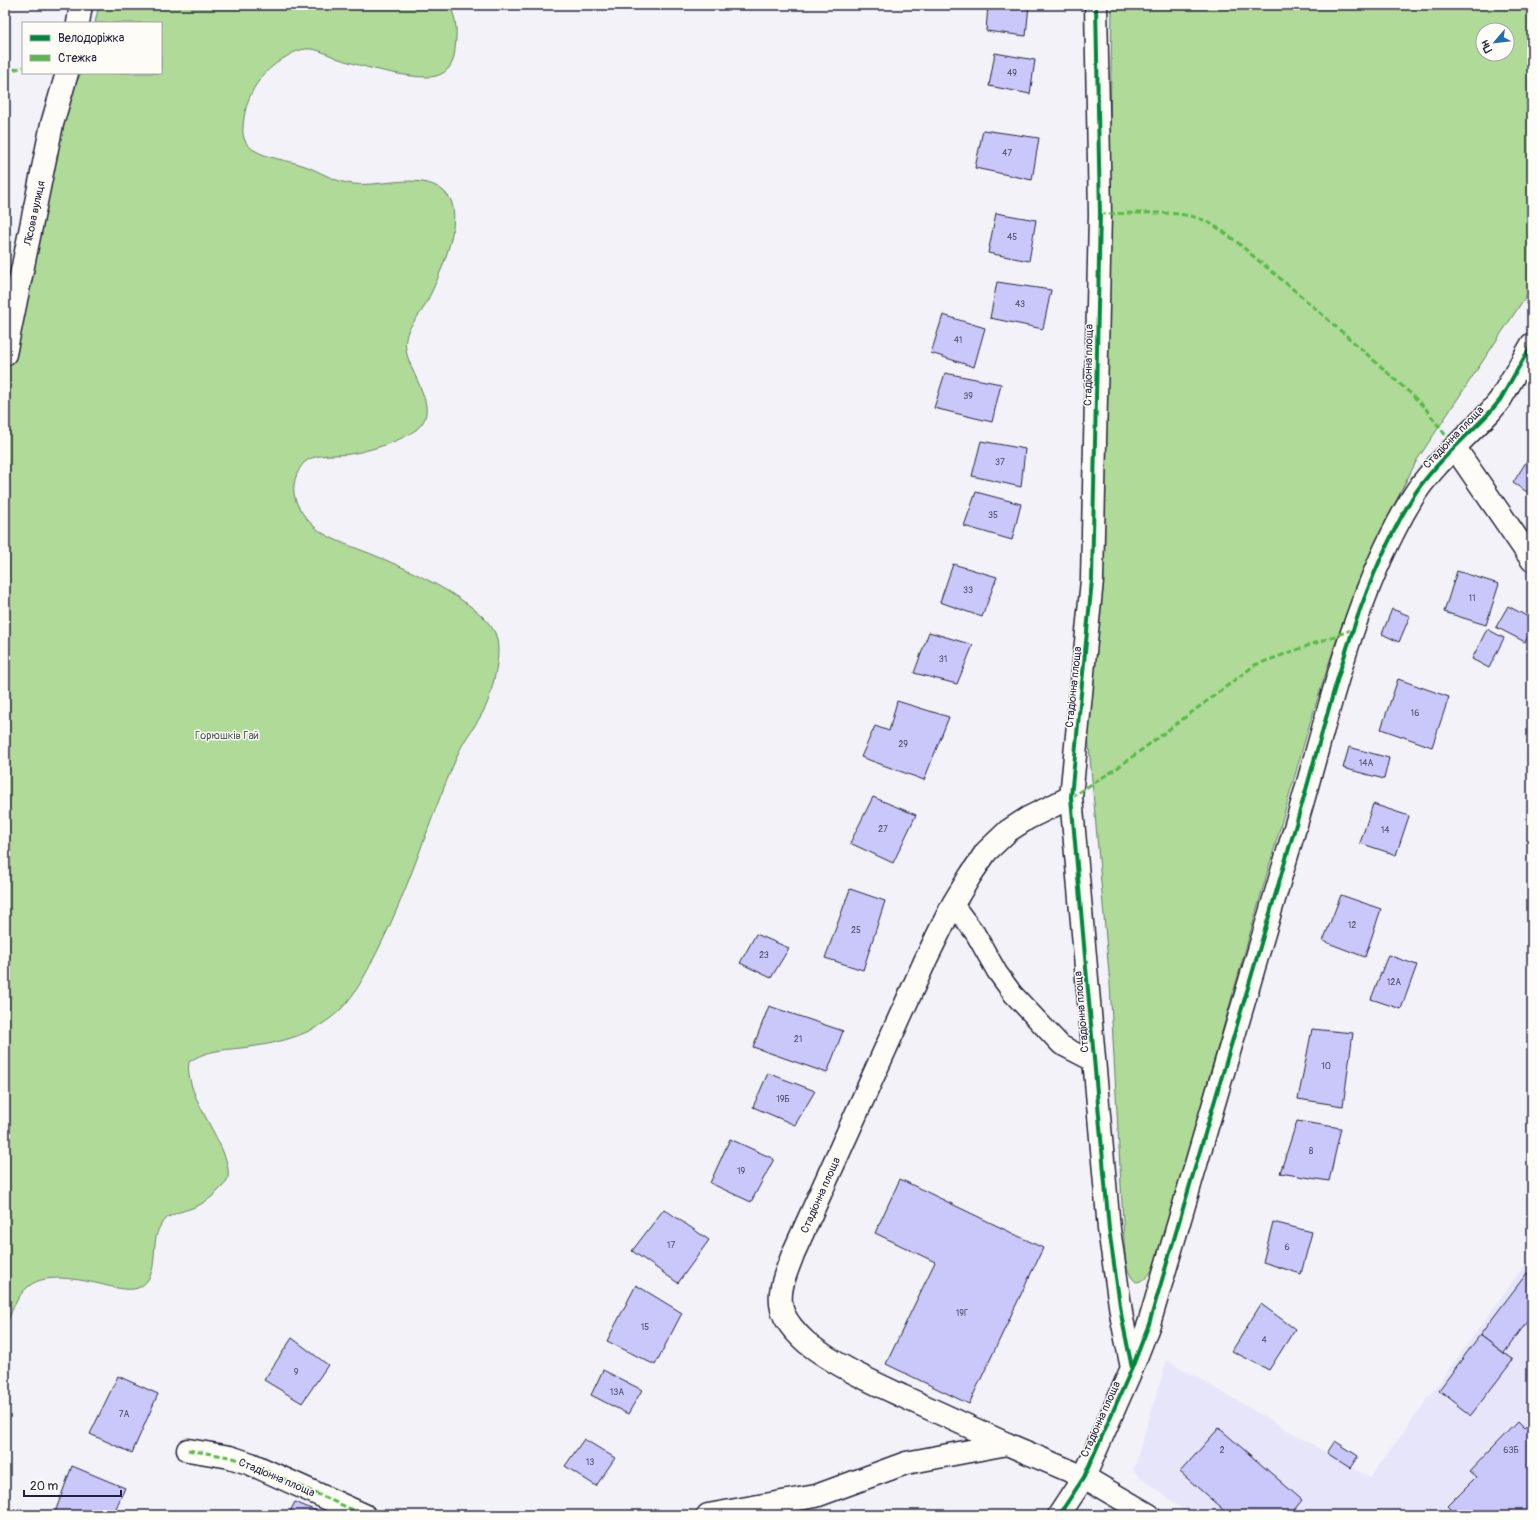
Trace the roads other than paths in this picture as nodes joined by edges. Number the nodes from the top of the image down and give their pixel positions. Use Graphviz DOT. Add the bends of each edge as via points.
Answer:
graph roads {
  1 [pos="81,5"];
  2 [pos="1096,5"];
  3 [pos="78,22"];
  4 [pos="67,74"];
  5 [pos="1532,344"];
  6 [pos="5,354"];
  7 [pos="1455,448"];
  8 [pos="1532,560"];
  9 [pos="1071,797"];
  10 [pos="953,904"];
  11 [pos="1094,1062"];
  12 [pos="1132,1368"];
  13 [pos="1007,1444"];
  14 [pos="188,1450"];
  15 [pos="1084,1477"];
  16 [pos="364,1515"];
  17 [pos="708,1515"];
  18 [pos="1059,1515"];
  19 [pos="1149,1515"];
  1 -- 3 [label="street"];
  2 -- 9 [label="street, Стадіонна площа" via="1100,214 1092,580"];
  4 -- 6 [label="street, Лісова вулиця" via="52,124"];
  5 -- 7 [label="street, Стадіонна площа" via="1500,400"];
  7 -- 8 [label="street"];
  7 -- 12 [label="street, Стадіонна площа" via="1412,497 1382,556 1354,628 1149,1324"];
  9 -- 10 [label="street, Стадіонна площа" via="1008,831 986,852"];
  9 -- 11 [label="street, Стадіонна площа"];
  10 -- 11 [label="lane" via="1018,1000 1061,1045"];
  10 -- 13 [label="street, Стадіонна площа" via="793,1254 780,1293 782,1309 791,1325 805,1342 822,1354 886,1388"];
  11 -- 12 [label="street, Стадіонна площа" via="1109,1229"];
  12 -- 15 [label="street, Стадіонна площа"];
  13 -- 15 [label="street, Стадіонна площа"];
  13 -- 17 [label="street" via="906,1463 816,1496"];
  14 -- 16 [label="street, Стадіонна площа" via="230,1457 251,1464"];
  15 -- 18 [label="street"];
  15 -- 19 [label="street"];
}
